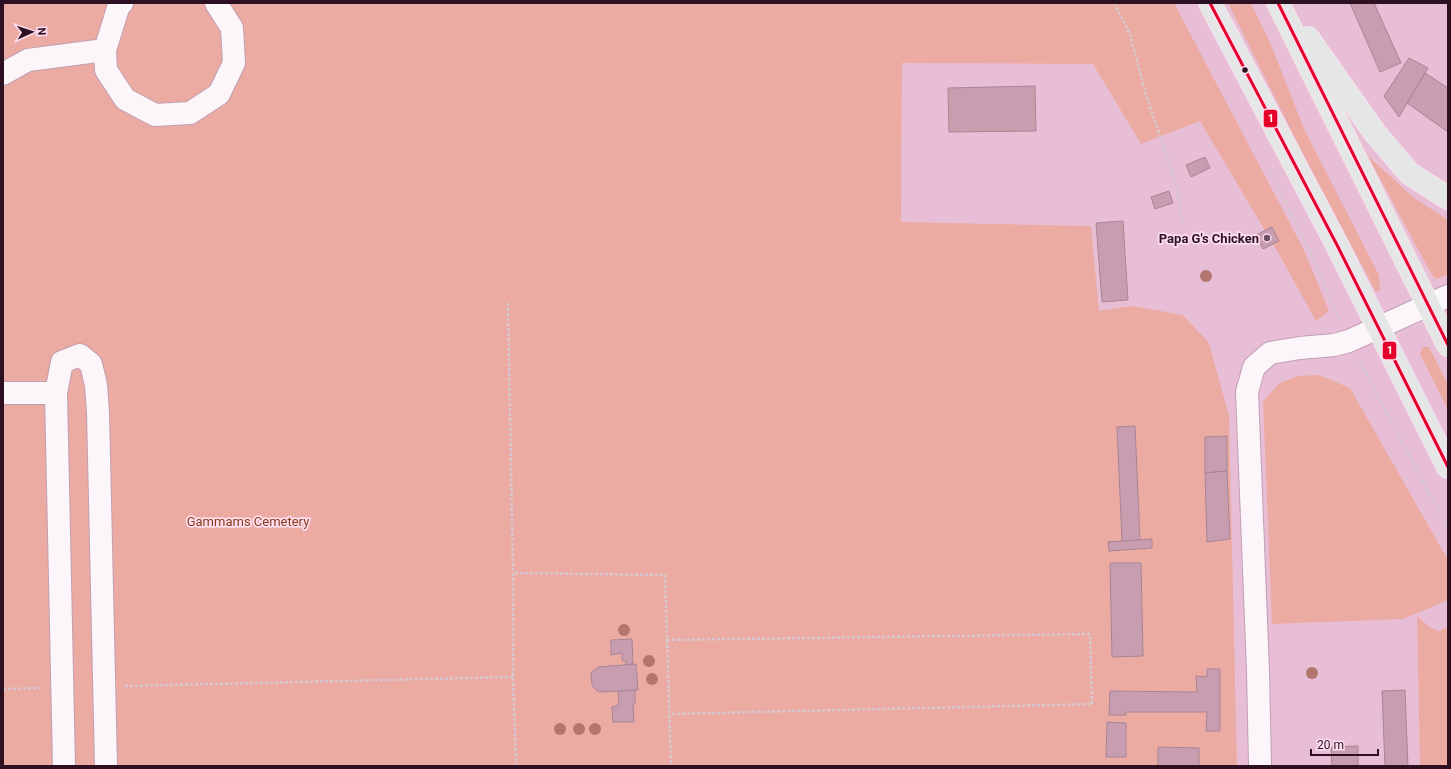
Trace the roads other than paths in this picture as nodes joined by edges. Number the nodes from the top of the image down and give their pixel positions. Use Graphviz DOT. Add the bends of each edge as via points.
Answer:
graph roads {
  1 [pos="122,3"];
  2 [pos="216,3"];
  3 [pos="1210,3"];
  4 [pos="1278,3"];
  5 [pos="1283,3"];
  6 [pos="104,50"];
  7 [pos="3,74"];
  8 [pos="1448,198"];
  9 [pos="1448,296"];
  10 [pos="1428,306"];
  11 [pos="1379,328"];
  12 [pos="1448,345"];
  13 [pos="3,393"];
  14 [pos="56,393"];
  15 [pos="1448,467"];
  16 [pos="64,766"];
  17 [pos="106,766"];
  18 [pos="1260,766"];
  1 -- 6 [label="street" via="119,5"];
  2 -- 6 [label="street" via="232,28 234,63 219,94 190,113 155,115 124,99 106,70"];
  3 -- 11 [label="main road"];
  4 -- 10 [label="main road"];
  5 -- 8 [label="main road" via="1375,133 1410,174"];
  6 -- 7 [label="street" via="28,60"];
  9 -- 10 [label="street"];
  10 -- 11 [label="street"];
  10 -- 12 [label="main road"];
  11 -- 15 [label="main road"];
  11 -- 18 [label="street" via="1334,345 1270,353 1254,367 1247,392"];
  13 -- 14 [label="street"];
  14 -- 16 [label="street"];
  14 -- 17 [label="street" via="62,362 80,355 91,364 98,412"];
}
